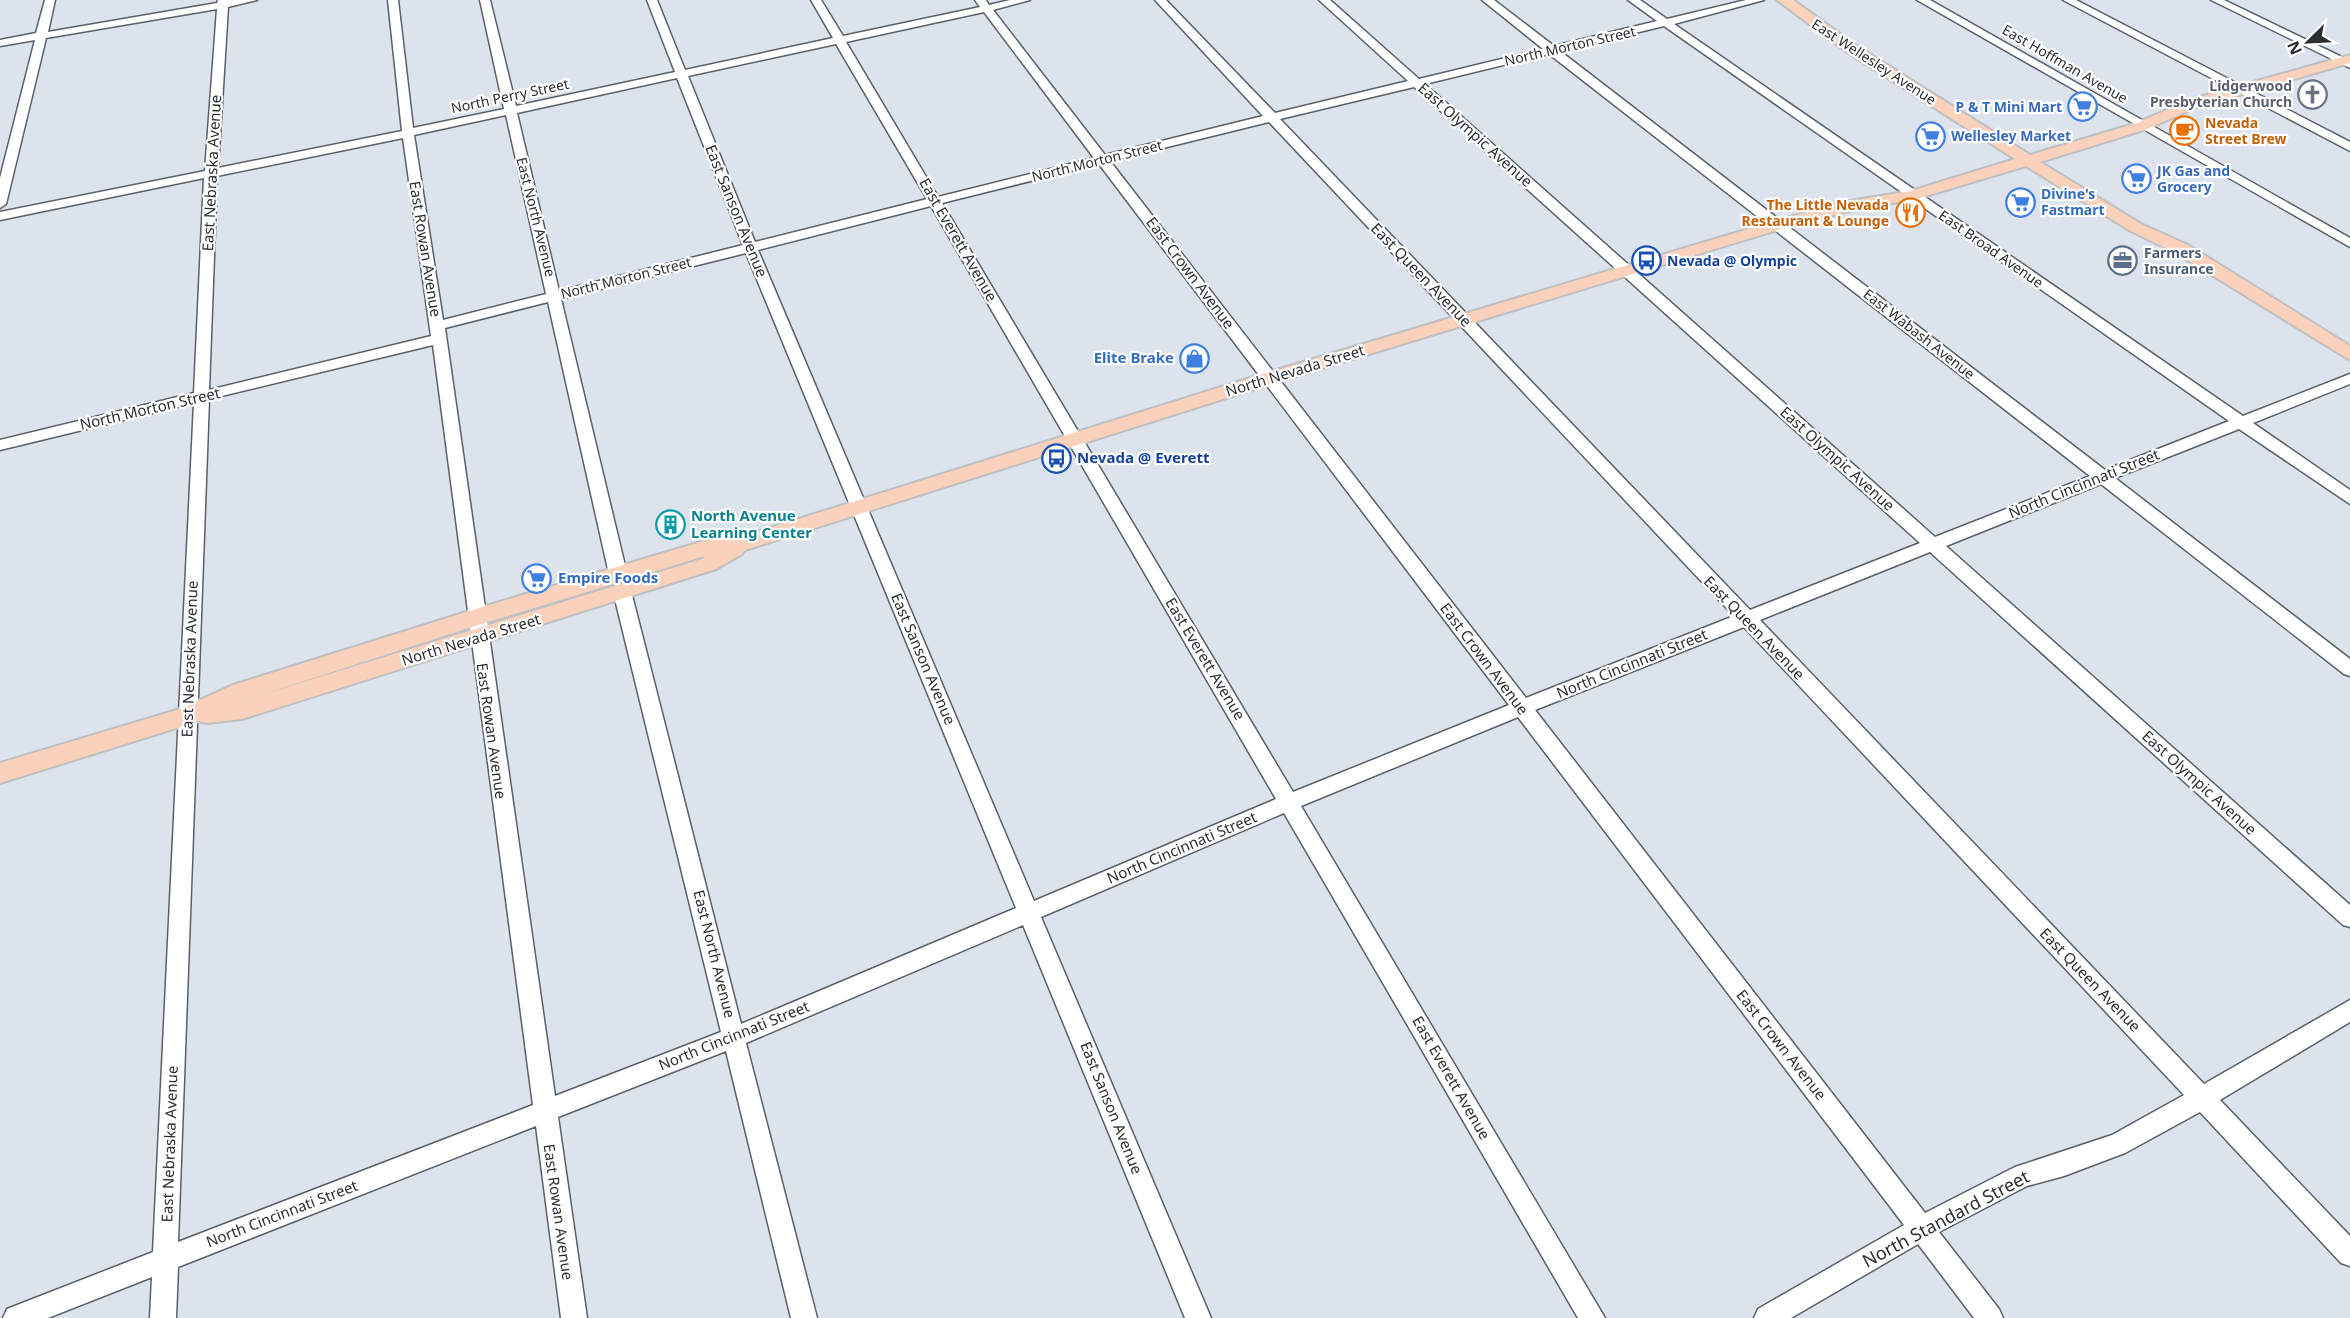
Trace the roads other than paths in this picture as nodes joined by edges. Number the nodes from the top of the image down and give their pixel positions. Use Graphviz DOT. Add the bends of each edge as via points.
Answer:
graph roads {
  1 [pos="50,0"];
  2 [pos="252,0"];
  3 [pos="393,0"];
  4 [pos="485,0"];
  5 [pos="651,0"];
  6 [pos="816,0"];
  7 [pos="1025,0"];
  8 [pos="1160,0"];
  9 [pos="1324,0"];
  10 [pos="1487,0"];
  11 [pos="1633,0"];
  12 [pos="1759,0"];
  13 [pos="1785,0"];
  14 [pos="1922,0"];
  15 [pos="2068,0"];
  16 [pos="2216,0"];
  17 [pos="222,2"];
  18 [pos="983,4"];
  19 [pos="1666,23"];
  20 [pos="41,36"];
  21 [pos="839,40"];
  22 [pos="0,43"];
  23 [pos="1551,50"];
  24 [pos="2348,61"];
  25 [pos="680,74"];
  26 [pos="1416,83"];
  27 [pos="2241,90"];
  28 [pos="2190,106"];
  29 [pos="511,111"];
  30 [pos="2127,117"];
  31 [pos="1271,118"];
  32 [pos="2142,126"];
  33 [pos="408,133"];
  34 [pos="2350,147"];
  35 [pos="2012,151"];
  36 [pos="2028,153"];
  37 [pos="2043,155"];
  38 [pos="1103,159"];
  39 [pos="211,173"];
  40 [pos="1899,184"];
  41 [pos="1913,195"];
  42 [pos="936,201"];
  43 [pos="0,204"];
  44 [pos="1845,207"];
  45 [pos="0,216"];
  46 [pos="1778,225"];
  47 [pos="2350,243"];
  48 [pos="750,246"];
  49 [pos="2182,249"];
  50 [pos="1626,271"];
  51 [pos="555,296"];
  52 [pos="1464,320"];
  53 [pos="438,332"];
  54 [pos="2350,354"];
  55 [pos="1270,378"];
  56 [pos="2350,379"];
  57 [pos="202,397"];
  58 [pos="2241,422"];
  59 [pos="1074,438"];
  60 [pos="0,445"];
  61 [pos="2103,477"];
  62 [pos="2350,498"];
  63 [pos="859,506"];
  64 [pos="1933,544"];
  65 [pos="620,583"];
  66 [pos="1745,619"];
  67 [pos="477,627"];
  68 [pos="2350,669"];
  69 [pos="1521,708"];
  70 [pos="187,716"];
  71 [pos="0,773"];
  72 [pos="1290,802"];
  73 [pos="1030,912"];
  74 [pos="2350,918"];
  75 [pos="2350,1010"];
  76 [pos="735,1037"];
  77 [pos="2203,1098"];
  78 [pos="544,1111"];
  79 [pos="1922,1228"];
  80 [pos="2350,1254"];
  81 [pos="166,1259"];
  82 [pos="16,1318"];
  83 [pos="163,1318"];
  84 [pos="574,1318"];
  85 [pos="804,1318"];
  86 [pos="1198,1318"];
  87 [pos="1593,1318"];
  88 [pos="1767,1318"];
  89 [pos="1990,1318"];
  1 -- 20 [label="street"];
  2 -- 17 [label="street"];
  3 -- 33 [label="street, East Rowan Avenue"];
  4 -- 29 [label="street, East North Avenue"];
  5 -- 25 [label="street, East Sanson Avenue"];
  6 -- 21 [label="street, East Everett Avenue"];
  7 -- 18 [label="street, North Perry Street"];
  8 -- 31 [label="street, East Queen Avenue"];
  9 -- 26 [label="street, East Olympic Avenue"];
  10 -- 23 [label="street, East Wabash Avenue"];
  11 -- 19 [label="street, East Broad Avenue"];
  12 -- 19 [label="street, North Morton Street"];
  13 -- 35 [label="main road, East Wellesley Avenue" via="1852,49"];
  13 -- 36 [label="main road, East Wellesley Avenue"];
  14 -- 30 [label="street, East Hoffman Avenue"];
  15 -- 27 [label="street"];
  16 -- 24 [label="street"];
  17 -- 20 [label="street"];
  17 -- 39 [label="street, East Nebraska Avenue"];
  18 -- 21 [label="street, North Perry Street"];
  18 -- 38 [label="street, East Crown Avenue"];
  19 -- 23 [label="street, North Morton Street"];
  19 -- 40 [label="street, East Broad Avenue"];
  20 -- 22 [label="street"];
  20 -- 43 [label="street"];
  21 -- 25 [label="street, North Perry Street"];
  21 -- 42 [label="street, East Everett Avenue"];
  23 -- 26 [label="street, North Morton Street"];
  23 -- 46 [label="street, East Wabash Avenue"];
  24 -- 27 [label="main road, North Nevada Street"];
  25 -- 29 [label="street, North Perry Street"];
  25 -- 48 [label="street, East Sanson Avenue"];
  26 -- 31 [label="street, North Morton Street"];
  26 -- 50 [label="street, East Olympic Avenue"];
  27 -- 28 [label="main road, North Nevada Street"];
  27 -- 34 [label="street"];
  28 -- 30 [label="main road, North Nevada Street"];
  28 -- 32 [label="main road, North Nevada Street"];
  29 -- 33 [label="street, North Perry Street"];
  29 -- 51 [label="street, East North Avenue"];
  30 -- 32 [label="street, East Hoffman Avenue"];
  30 -- 36 [label="main road, North Nevada Street"];
  31 -- 38 [label="street, North Morton Street"];
  31 -- 52 [label="street, East Queen Avenue"];
  32 -- 37 [label="main road, North Nevada Street"];
  32 -- 47 [label="street, East Hoffman Avenue"];
  33 -- 39 [label="street, North Perry Street"];
  33 -- 53 [label="street, East Rowan Avenue"];
  35 -- 36 [label="main road, East Wellesley Avenue"];
  35 -- 40 [label="main road, North Nevada Street"];
  36 -- 37 [label="main road, North Nevada Street"];
  36 -- 41 [label="main road, North Nevada Street"];
  36 -- 49 [label="main road, East Wellesley Avenue" via="2135,227"];
  37 -- 49 [label="main road, East Wellesley Avenue" via="2153,223"];
  38 -- 42 [label="street, North Morton Street"];
  38 -- 55 [label="street, East Crown Avenue"];
  39 -- 45 [label="street, North Perry Street"];
  39 -- 57 [label="street, East Nebraska Avenue"];
  40 -- 41 [label="street, East Broad Avenue"];
  40 -- 44 [label="main road, North Nevada Street"];
  41 -- 44 [label="main road, North Nevada Street"];
  41 -- 58 [label="street, East Broad Avenue"];
  42 -- 48 [label="street, North Morton Street"];
  42 -- 59 [label="street, East Everett Avenue"];
  44 -- 46 [label="main road, North Nevada Street"];
  46 -- 50 [label="main road, North Nevada Street"];
  46 -- 61 [label="street, East Wabash Avenue"];
  48 -- 51 [label="street, North Morton Street"];
  48 -- 63 [label="street, East Sanson Avenue"];
  49 -- 54 [label="main road, East Wellesley Avenue"];
  50 -- 52 [label="main road, North Nevada Street"];
  50 -- 64 [label="street, East Olympic Avenue"];
  51 -- 53 [label="street, North Morton Street"];
  51 -- 65 [label="street, East North Avenue"];
  52 -- 55 [label="main road, North Nevada Street"];
  52 -- 66 [label="street, East Queen Avenue"];
  53 -- 57 [label="street, North Morton Street"];
  53 -- 67 [label="street, East Rowan Avenue"];
  55 -- 59 [label="main road, North Nevada Street"];
  55 -- 69 [label="street, East Crown Avenue"];
  56 -- 58 [label="street, North Cincinnati Street"];
  57 -- 60 [label="street, North Morton Street"];
  57 -- 70 [label="street, East Nebraska Avenue"];
  58 -- 61 [label="street, North Cincinnati Street"];
  58 -- 62 [label="street, East Broad Avenue"];
  59 -- 63 [label="main road, North Nevada Street"];
  59 -- 72 [label="street, East Everett Avenue"];
  61 -- 64 [label="street, North Cincinnati Street"];
  61 -- 68 [label="street, East Wabash Avenue"];
  63 -- 65 [label="main road, North Nevada Street" via="748,542 708,564"];
  63 -- 73 [label="street, East Sanson Avenue"];
  64 -- 66 [label="street, North Cincinnati Street"];
  64 -- 74 [label="street, East Olympic Avenue"];
  65 -- 67 [label="main road, North Nevada Street"];
  65 -- 76 [label="street, East North Avenue"];
  66 -- 69 [label="street, North Cincinnati Street"];
  66 -- 77 [label="street, East Queen Avenue"];
  67 -- 70 [label="main road, North Nevada Street" via="242,710"];
  67 -- 78 [label="street, East Rowan Avenue"];
  69 -- 72 [label="street, North Cincinnati Street"];
  69 -- 79 [label="street, East Crown Avenue"];
  70 -- 71 [label="main road, North Nevada Street"];
  70 -- 81 [label="street, East Nebraska Avenue"];
  72 -- 73 [label="street, North Cincinnati Street"];
  72 -- 87 [label="street, East Everett Avenue"];
  73 -- 76 [label="street, North Cincinnati Street"];
  73 -- 86 [label="street, East Sanson Avenue"];
  75 -- 77 [label="street, North Standard Street"];
  76 -- 78 [label="street, North Cincinnati Street"];
  76 -- 85 [label="street, East North Avenue"];
  77 -- 79 [label="street, North Standard Street" via="2117,1145 2023,1175"];
  77 -- 80 [label="street, East Queen Avenue"];
  78 -- 81 [label="street, North Cincinnati Street"];
  78 -- 84 [label="street, East Rowan Avenue"];
  79 -- 88 [label="street, North Standard Street"];
  79 -- 89 [label="street, East Crown Avenue"];
  81 -- 82 [label="street, North Cincinnati Street"];
  81 -- 83 [label="street, East Nebraska Avenue"];
}
